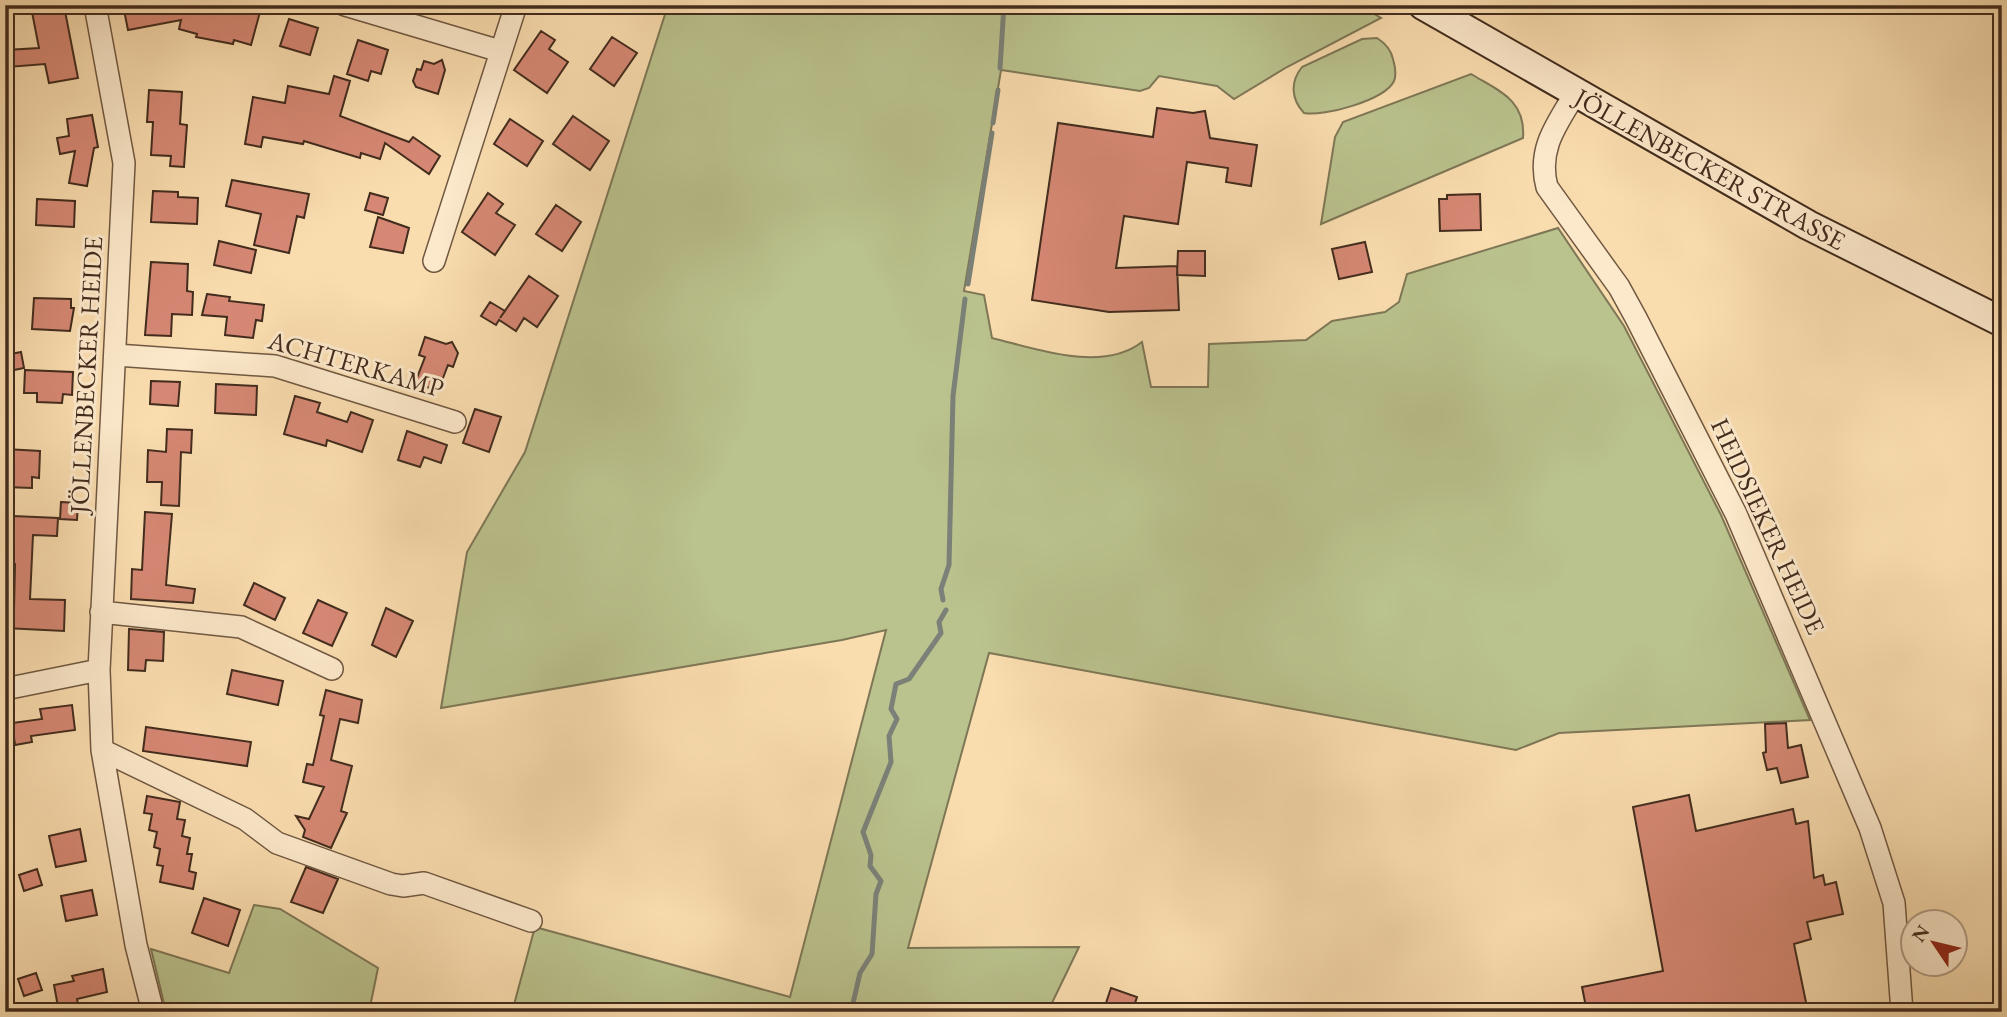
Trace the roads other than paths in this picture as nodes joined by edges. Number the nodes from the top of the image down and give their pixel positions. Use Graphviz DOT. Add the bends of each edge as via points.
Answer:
graph roads {
  1 [pos="95,5"];
  2 [pos="345,5"];
  3 [pos="516,5"];
  4 [pos="1423,5"];
  5 [pos="500,51"];
  6 [pos="1575,94"];
  7 [pos="434,261"];
  8 [pos="2002,322"];
  9 [pos="116,355"];
  10 [pos="455,422"];
  11 [pos="101,612"];
  12 [pos="332,668"];
  13 [pos="99,670"];
  14 [pos="5,689"];
  15 [pos="102,750"];
  16 [pos="531,921"];
  17 [pos="153,1012"];
  18 [pos="1902,1012"];
  1 -- 9 [label="street, JÖLLENBECKER HEIDE" via="124,163"];
  2 -- 5 [label="street"];
  3 -- 5 [label="street"];
  4 -- 6 [label="main road, JÖLLENBECKER STRASSE"];
  5 -- 7 [label="street"];
  6 -- 8 [label="main road, JÖLLENBECKER STRASSE" via="1808,225"];
  6 -- 18 [label="street, HEIDSIEKER HEIDE" via="1544,152 1542,170 1547,187 1636,318 1736,514 1811,688 1888,881 1894,903"];
  9 -- 10 [label="street, ACHTERKAMP" via="275,366"];
  9 -- 11 [label="street, JÖLLENBECKER HEIDE"];
  11 -- 12 [label="street" via="241,627"];
  11 -- 13 [label="street, JÖLLENBECKER HEIDE"];
  13 -- 14 [label="street"];
  13 -- 15 [label="street, JÖLLENBECKER HEIDE"];
  15 -- 16 [label="street" via="245,819 277,843 391,884 424,883"];
  15 -- 17 [label="street, JÖLLENBECKER HEIDE" via="136,945"];
}
